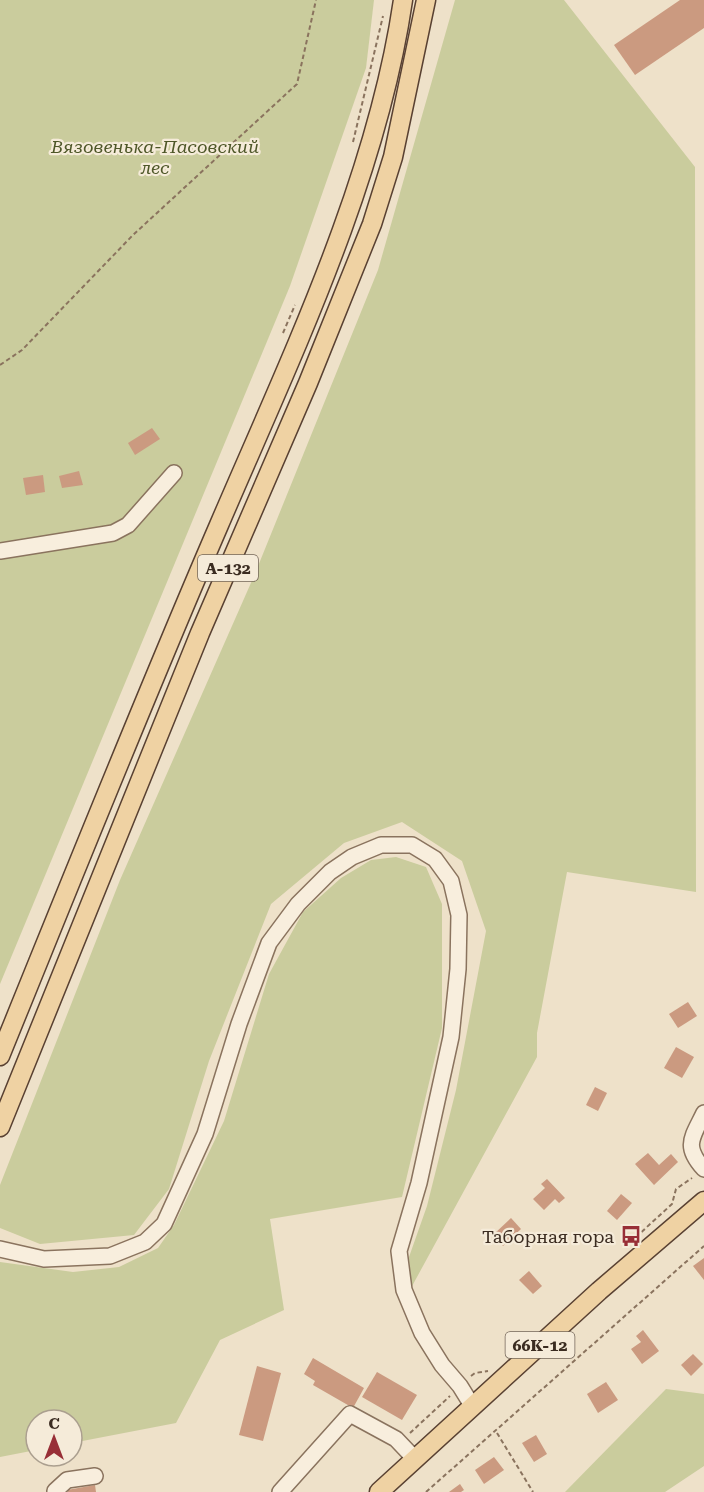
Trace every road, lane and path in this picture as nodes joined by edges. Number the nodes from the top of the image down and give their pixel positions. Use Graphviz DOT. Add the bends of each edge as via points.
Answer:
graph roads {
  1 [pos="316,0"];
  2 [pos="403,0"];
  3 [pos="426,0"];
  4 [pos="0,365"];
  5 [pos="174,473"];
  6 [pos="0,551"];
  7 [pos="0,1056"];
  8 [pos="704,1113"];
  9 [pos="0,1127"];
  10 [pos="704,1169"];
  11 [pos="702,1205"];
  12 [pos="704,1246"];
  13 [pos="0,1249"];
  14 [pos="473,1407"];
  15 [pos="496,1432"];
  16 [pos="415,1459"];
  17 [pos="95,1476"];
  18 [pos="53,1492"];
  19 [pos="280,1492"];
  20 [pos="379,1492"];
  21 [pos="426,1492"];
  22 [pos="533,1492"];
  1 -- 4 [label="path" via="297,84 132,235 22,350"];
  2 -- 7 [label="main road, А-132" via="386,86 369,145 320,287 168,643"];
  3 -- 9 [label="main road, А-132" via="393,157 372,224 195,644"];
  5 -- 6 [label="street" via="128,525 113,533"];
  8 -- 10 [label="street" via="691,1145 693,1157"];
  11 -- 14 [label="main road, 66К-12" via="599,1291"];
  12 -- 15 [label="path"];
  13 -- 14 [label="street" via="44,1259 110,1256 145,1242 164,1224 206,1134 239,1024 269,943 298,904 352,856 381,845 412,845 435,858 451,881 459,915 458,969 451,1037 419,1183 399,1251 405,1290 422,1333"];
  14 -- 16 [label="main road, 66К-12"];
  15 -- 21 [label="path"];
  15 -- 22 [label="path"];
  16 -- 19 [label="street" via="396,1439 350,1414"];
  16 -- 20 [label="main road, 66К-12"];
  17 -- 18 [label="street" via="67,1480"];
}
